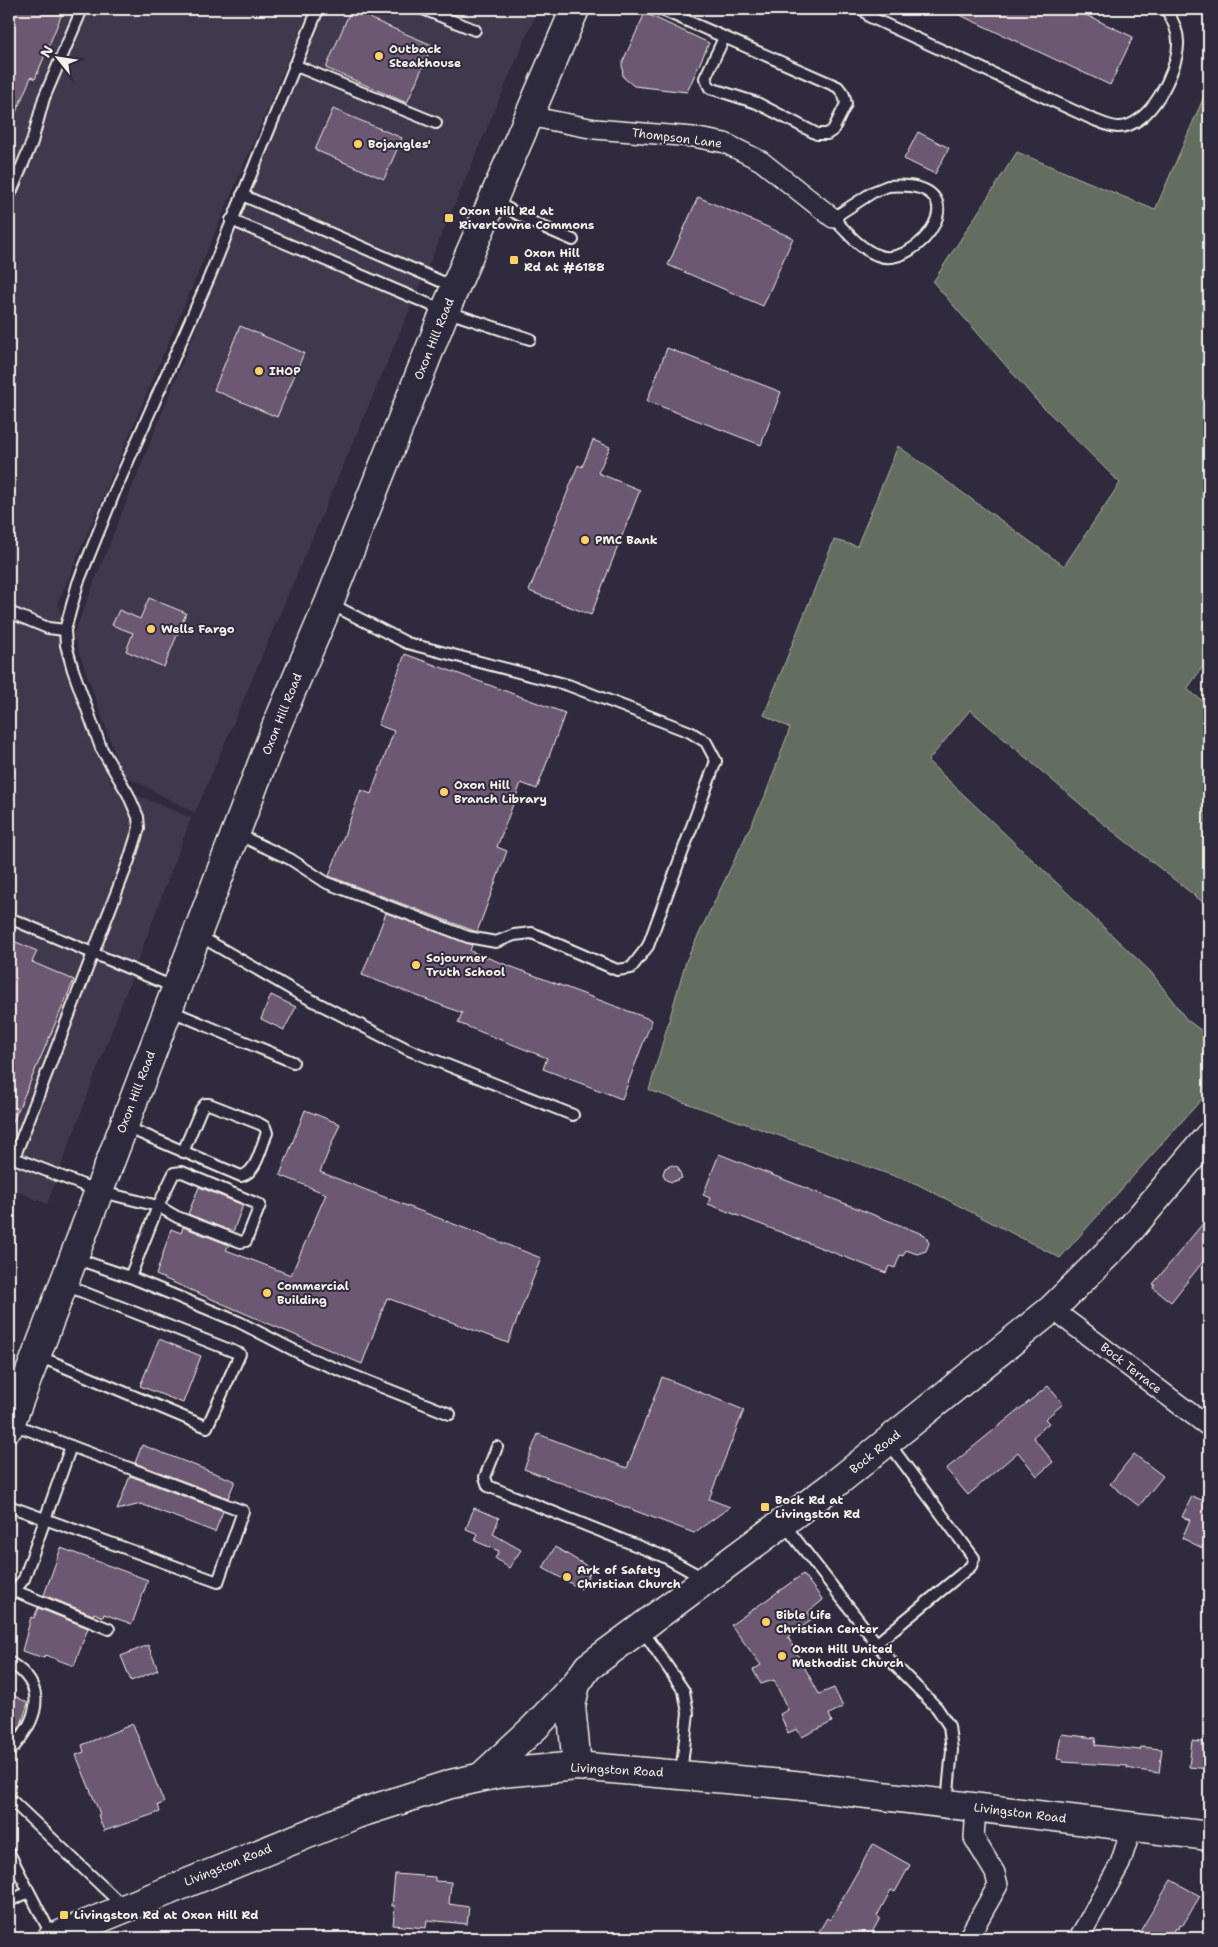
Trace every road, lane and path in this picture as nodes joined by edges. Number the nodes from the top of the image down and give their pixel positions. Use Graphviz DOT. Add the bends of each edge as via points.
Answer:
graph roads {
  1 [pos="82,9"];
  2 [pos="318,9"];
  3 [pos="423,9"];
  4 [pos="575,9"];
  5 [pos="660,9"];
  6 [pos="863,9"];
  7 [pos="1166,9"];
  8 [pos="475,30"];
  9 [pos="724,38"];
  10 [pos="294,65"];
  11 [pos="528,116"];
  12 [pos="436,123"];
  13 [pos="242,195"];
  14 [pos="9,197"];
  15 [pos="493,200"];
  16 [pos="833,218"];
  17 [pos="231,220"];
  18 [pos="573,240"];
  19 [pos="450,299"];
  20 [pos="530,339"];
  21 [pos="329,603"];
  22 [pos="9,612"];
  23 [pos="65,630"];
  24 [pos="236,833"];
  25 [pos="9,918"];
  26 [pos="197,934"];
  27 [pos="93,953"];
  28 [pos="172,999"];
  29 [pos="293,1062"];
  30 [pos="573,1115"];
  31 [pos="122,1126"];
  32 [pos="1209,1136"];
  33 [pos="183,1152"];
  34 [pos="11,1157"];
  35 [pos="98,1191"];
  36 [pos="158,1206"];
  37 [pos="73,1257"];
  38 [pos="130,1277"];
  39 [pos="62,1284"];
  40 [pos="1052,1309"];
  41 [pos="36,1355"];
  42 [pos="450,1414"];
  43 [pos="9,1425"];
  44 [pos="1209,1427"];
  45 [pos="888,1441"];
  46 [pos="71,1446"];
  47 [pos="497,1447"];
  48 [pos="9,1506"];
  49 [pos="45,1519"];
  50 [pos="783,1523"];
  51 [pos="706,1579"];
  52 [pos="12,1594"];
  53 [pos="641,1627"];
  54 [pos="109,1629"];
  55 [pos="877,1643"];
  56 [pos="9,1662"];
  57 [pos="576,1684"];
  58 [pos="9,1752"];
  59 [pos="577,1766"];
  60 [pos="680,1774"];
  61 [pos="480,1778"];
  62 [pos="9,1798"];
  63 [pos="946,1804"];
  64 [pos="976,1808"];
  65 [pos="1132,1827"];
  66 [pos="1209,1836"];
  67 [pos="9,1853"];
  68 [pos="30,1892"];
  69 [pos="9,1901"];
  70 [pos="126,1908"];
  71 [pos="52,1938"];
  72 [pos="968,1938"];
  73 [pos="1079,1938"];
  1 -- 14 [label="lane" via="44,98 32,142"];
  2 -- 10 [label="lane"];
  3 -- 8 [label="lane"];
  4 -- 11 [label="main road, Oxon Hill Road"];
  5 -- 9 [label="lane"];
  6 -- 7 [label="lane" via="870,17 885,24 1092,119 1118,127 1136,122 1151,110 1170,73 1178,46 1172,19"];
  9 -- 9 [label="lane" via="705,78 710,88 757,103 817,134 833,130 846,104 838,87"];
  10 -- 12 [label="lane"];
  10 -- 13 [label="lane"];
  11 -- 15 [label="main road, Oxon Hill Road"];
  11 -- 16 [label="street, Thompson Lane" via="595,129 726,143 761,161"];
  13 -- 17 [label="lane"];
  13 -- 19 [label="lane"];
  15 -- 18 [label="lane"];
  15 -- 19 [label="main road, Oxon Hill Road"];
  16 -- 16 [label="lane" via="888,186 928,192 936,197 939,205 932,230 910,251 896,257 877,256 864,248"];
  17 -- 19 [label="lane"];
  17 -- 23 [label="lane" via="209,278 119,482 82,575"];
  19 -- 20 [label="lane"];
  19 -- 21 [label="main road, Oxon Hill Road"];
  21 -- 24 [label="main road, Oxon Hill Road" via="276,727"];
  21 -- 24 [label="lane" via="407,644 568,685 690,732 706,742 716,761 648,946 631,968 617,970 532,933 496,942 468,937 327,883 290,859"];
  22 -- 23 [label="lane" via="48,628"];
  23 -- 27 [label="lane" via="73,670 101,748 128,794 139,828"];
  24 -- 26 [label="main road, Oxon Hill Road"];
  25 -- 27 [label="lane"];
  26 -- 28 [label="main road, Oxon Hill Road"];
  26 -- 30 [label="lane" via="296,992 409,1050"];
  27 -- 28 [label="lane"];
  27 -- 34 [label="lane"];
  28 -- 29 [label="lane"];
  28 -- 31 [label="main road, Oxon Hill Road"];
  31 -- 33 [label="lane"];
  31 -- 35 [label="main road, Oxon Hill Road"];
  32 -- 40 [label="main road, Bock Road" via="1122,1239"];
  33 -- 33 [label="lane" via="241,1176 248,1175 266,1133 265,1127 205,1104"];
  34 -- 35 [label="lane"];
  35 -- 36 [label="lane"];
  35 -- 37 [label="main road, Oxon Hill Road"];
  36 -- 36 [label="lane" via="174,1173 182,1172 260,1205 246,1241 241,1242 177,1217"];
  36 -- 38 [label="lane"];
  37 -- 38 [label="lane"];
  37 -- 39 [label="main road, Oxon Hill Road"];
  38 -- 42 [label="lane" via="239,1322 309,1358"];
  39 -- 41 [label="main road, Oxon Hill Road"];
  39 -- 41 [label="lane" via="240,1354 207,1427"];
  40 -- 44 [label="street, Bock Terrace"];
  40 -- 45 [label="main road, Bock Road"];
  41 -- 43 [label="main road, Oxon Hill Road"];
  43 -- 46 [label="lane"];
  45 -- 50 [label="main road, Bock Road"];
  45 -- 55 [label="lane" via="974,1558 971,1566"];
  46 -- 49 [label="lane"];
  46 -- 49 [label="lane" via="243,1511 218,1582"];
  47 -- 51 [label="lane" via="485,1477 488,1486 665,1557"];
  48 -- 49 [label="lane"];
  49 -- 52 [label="lane" via="24,1578"];
  50 -- 51 [label="main road, Bock Road"];
  50 -- 55 [label="lane"];
  51 -- 53 [label="main road, Bock Road"];
  52 -- 54 [label="lane"];
  53 -- 57 [label="main road, Bock Road" via="588,1667"];
  53 -- 60 [label="lane" via="684,1691 688,1713"];
  55 -- 63 [label="lane" via="937,1708 949,1726 952,1750"];
  56 -- 58 [label="lane" via="27,1676 37,1700 29,1725"];
  57 -- 59 [label="main road, Bock Road" via="571,1706"];
  57 -- 61 [label="main road"];
  59 -- 60 [label="main road, Livingston Road"];
  59 -- 61 [label="main road, Livingston Road"];
  60 -- 63 [label="main road, Livingston Road"];
  61 -- 70 [label="main road, Livingston Road" via="357,1814"];
  62 -- 70 [label="lane"];
  63 -- 64 [label="main road, Livingston Road"];
  64 -- 65 [label="main road, Livingston Road"];
  64 -- 72 [label="street" via="974,1838 996,1874 998,1885"];
  65 -- 66 [label="main road, Livingston Road"];
  65 -- 73 [label="street" via="1120,1864"];
  67 -- 68 [label="lane"];
  68 -- 69 [label="lane"];
  68 -- 71 [label="lane"];
  70 -- 71 [label="main road, Livingston Road"];
}
